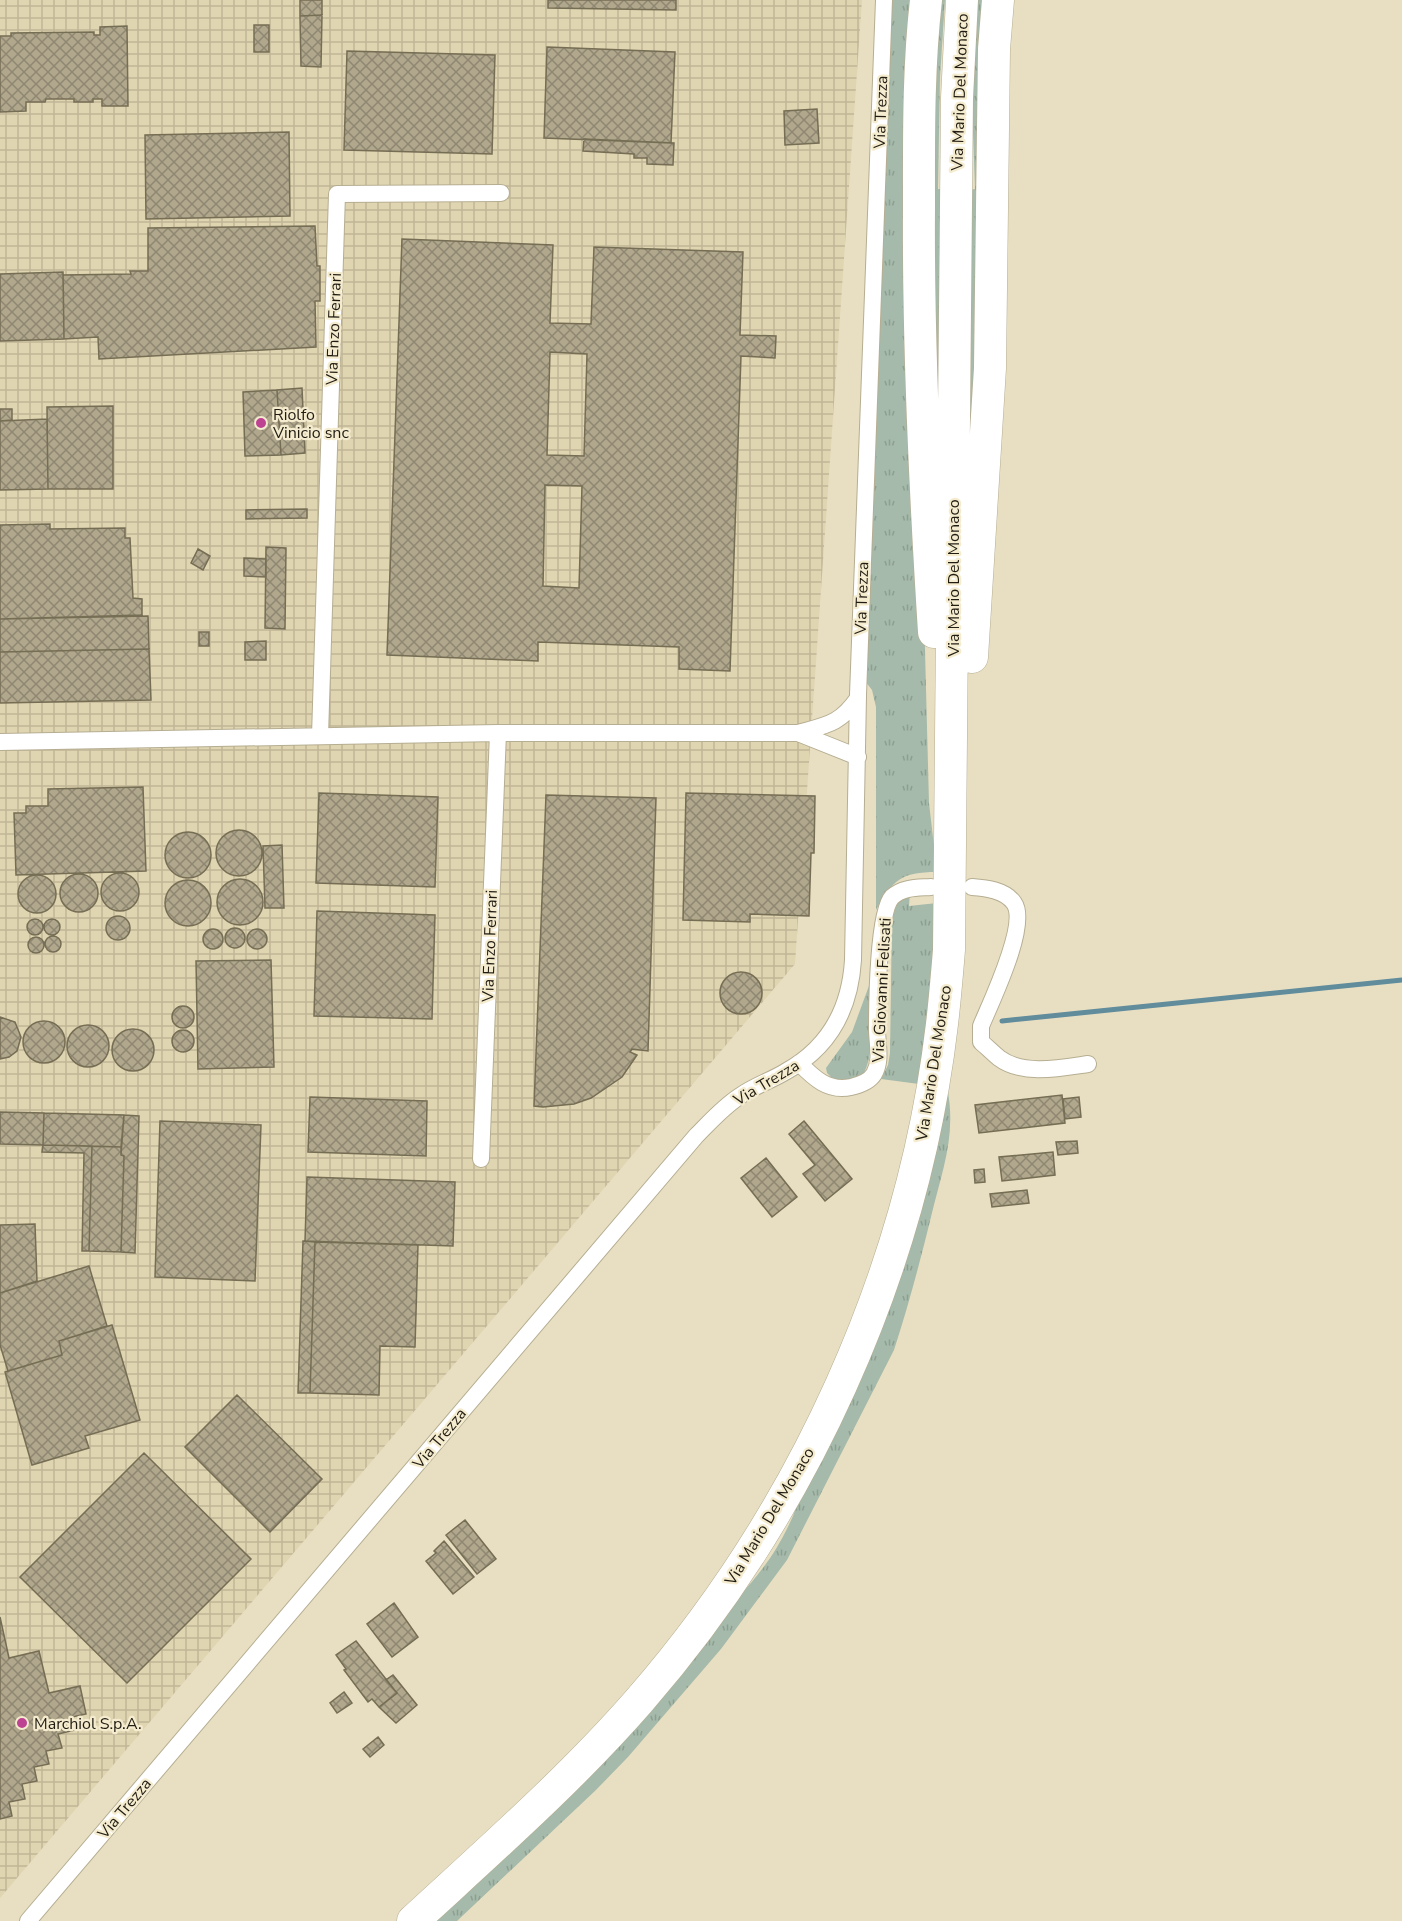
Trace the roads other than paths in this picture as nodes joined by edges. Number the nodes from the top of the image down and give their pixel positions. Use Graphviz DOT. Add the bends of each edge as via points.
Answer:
graph roads {
  1 [pos="884,0"];
  2 [pos="926,0"];
  3 [pos="962,0"];
  4 [pos="998,0"];
  5 [pos="501,193"];
  6 [pos="858,698"];
  7 [pos="822,726"];
  8 [pos="498,733"];
  9 [pos="798,733"];
  10 [pos="320,736"];
  11 [pos="858,736"];
  12 [pos="0,742"];
  13 [pos="831,747"];
  14 [pos="858,758"];
  15 [pos="952,809"];
  16 [pos="931,887"];
  17 [pos="972,887"];
  18 [pos="800,1063"];
  19 [pos="1088,1064"];
  20 [pos="481,1159"];
  21 [pos="28,1921"];
  22 [pos="413,1921"];
  1 -- 6 [label="street, Via Trezza"];
  2 -- 15 [label="highway" via="918,141 921,354 938,711"];
  3 -- 15 [label="highway, Via Mario Del Monaco" via="958,66"];
  4 -- 15 [label="highway" via="984,489 967,741"];
  5 -- 10 [label="street, Via Enzo Ferrari" via="338,194"];
  6 -- 7 [label="street" via="840,719"];
  6 -- 11 [label="street, Via Trezza"];
  7 -- 9 [label="street"];
  7 -- 11 [label="street"];
  8 -- 9 [label="street"];
  8 -- 10 [label="street"];
  8 -- 20 [label="street, Via Enzo Ferrari"];
  9 -- 13 [label="street"];
  10 -- 12 [label="street"];
  11 -- 13 [label="street"];
  11 -- 14 [label="street, Via Trezza"];
  13 -- 14 [label="street"];
  14 -- 18 [label="street, Via Trezza" via="849,994 832,1030"];
  15 -- 22 [label="highway, Via Mario Del Monaco" via="949,950 942,1026 926,1120 888,1265 828,1414 745,1560 688,1641 639,1701 582,1762"];
  16 -- 18 [label="street, Via Giovanni Felisati" via="904,889 886,908 882,925 879,1063 873,1076 849,1088 831,1087 818,1081"];
  17 -- 19 [label="street" via="1005,895 1014,903 1019,916 1017,936 981,1026 981,1042 1001,1059 1025,1068"];
  18 -- 21 [label="street, Via Trezza" via="741,1095 696,1136"];
}
